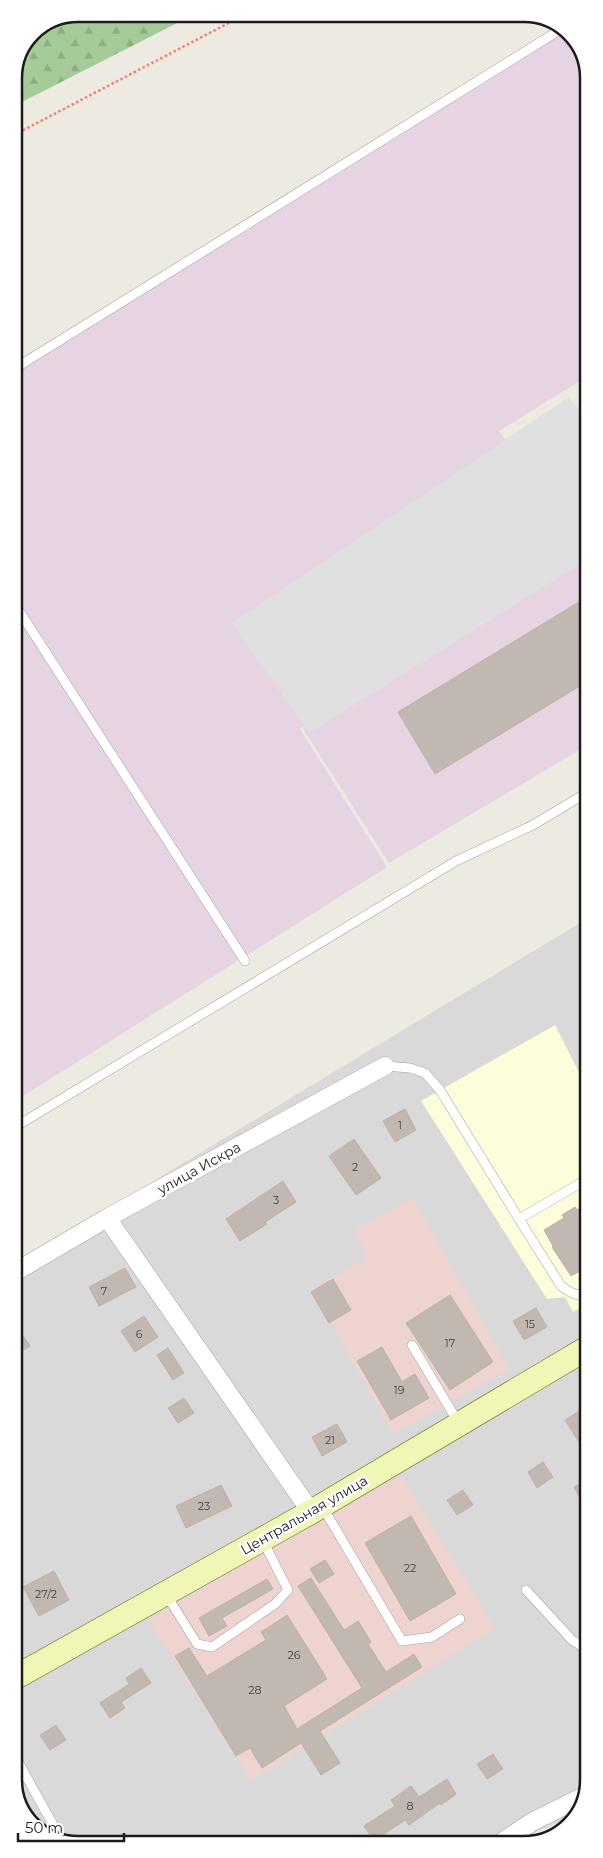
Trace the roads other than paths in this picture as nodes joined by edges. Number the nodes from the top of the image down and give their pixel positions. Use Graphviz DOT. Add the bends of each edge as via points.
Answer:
graph roads {
  1 [pos="557,33"];
  2 [pos="22,364"];
  3 [pos="22,615"];
  4 [pos="580,797"];
  5 [pos="245,961"];
  6 [pos="385,1066"];
  7 [pos="22,1124"];
  8 [pos="580,1183"];
  9 [pos="107,1218"];
  10 [pos="519,1220"];
  11 [pos="22,1268"];
  12 [pos="580,1296"];
  13 [pos="412,1346"];
  14 [pos="580,1352"];
  15 [pos="460,1425"];
  16 [pos="316,1509"];
  17 [pos="262,1539"];
  18 [pos="526,1590"];
  19 [pos="165,1594"];
  20 [pos="460,1619"];
  21 [pos="580,1645"];
  22 [pos="22,1674"];
  23 [pos="22,1769"];
  24 [pos="577,1799"];
  25 [pos="56,1831"];
  26 [pos="511,1836"];
  1 -- 2 [label="lane"];
  3 -- 5 [label="lane"];
  4 -- 7 [label="lane" via="534,825 456,861"];
  6 -- 9 [label="street, улица Искра"];
  6 -- 10 [label="lane" via="425,1073 440,1090"];
  8 -- 10 [label="lane"];
  9 -- 11 [label="street, улица Искра"];
  9 -- 16 [label="street"];
  10 -- 12 [label="lane" via="561,1286"];
  13 -- 15 [label="lane"];
  14 -- 15 [label="main road, Центральная улица"];
  15 -- 16 [label="main road, Центральная улица"];
  16 -- 17 [label="main road, Центральная улица"];
  16 -- 20 [label="lane" via="402,1641 432,1637"];
  17 -- 19 [label="main road, Центральная улица"];
  17 -- 19 [label="lane" via="288,1590 275,1604 212,1648 197,1644"];
  18 -- 21 [label="lane"];
  19 -- 22 [label="main road, Центральная улица"];
  23 -- 25 [label="lane"];
  24 -- 26 [label="street"];
}
